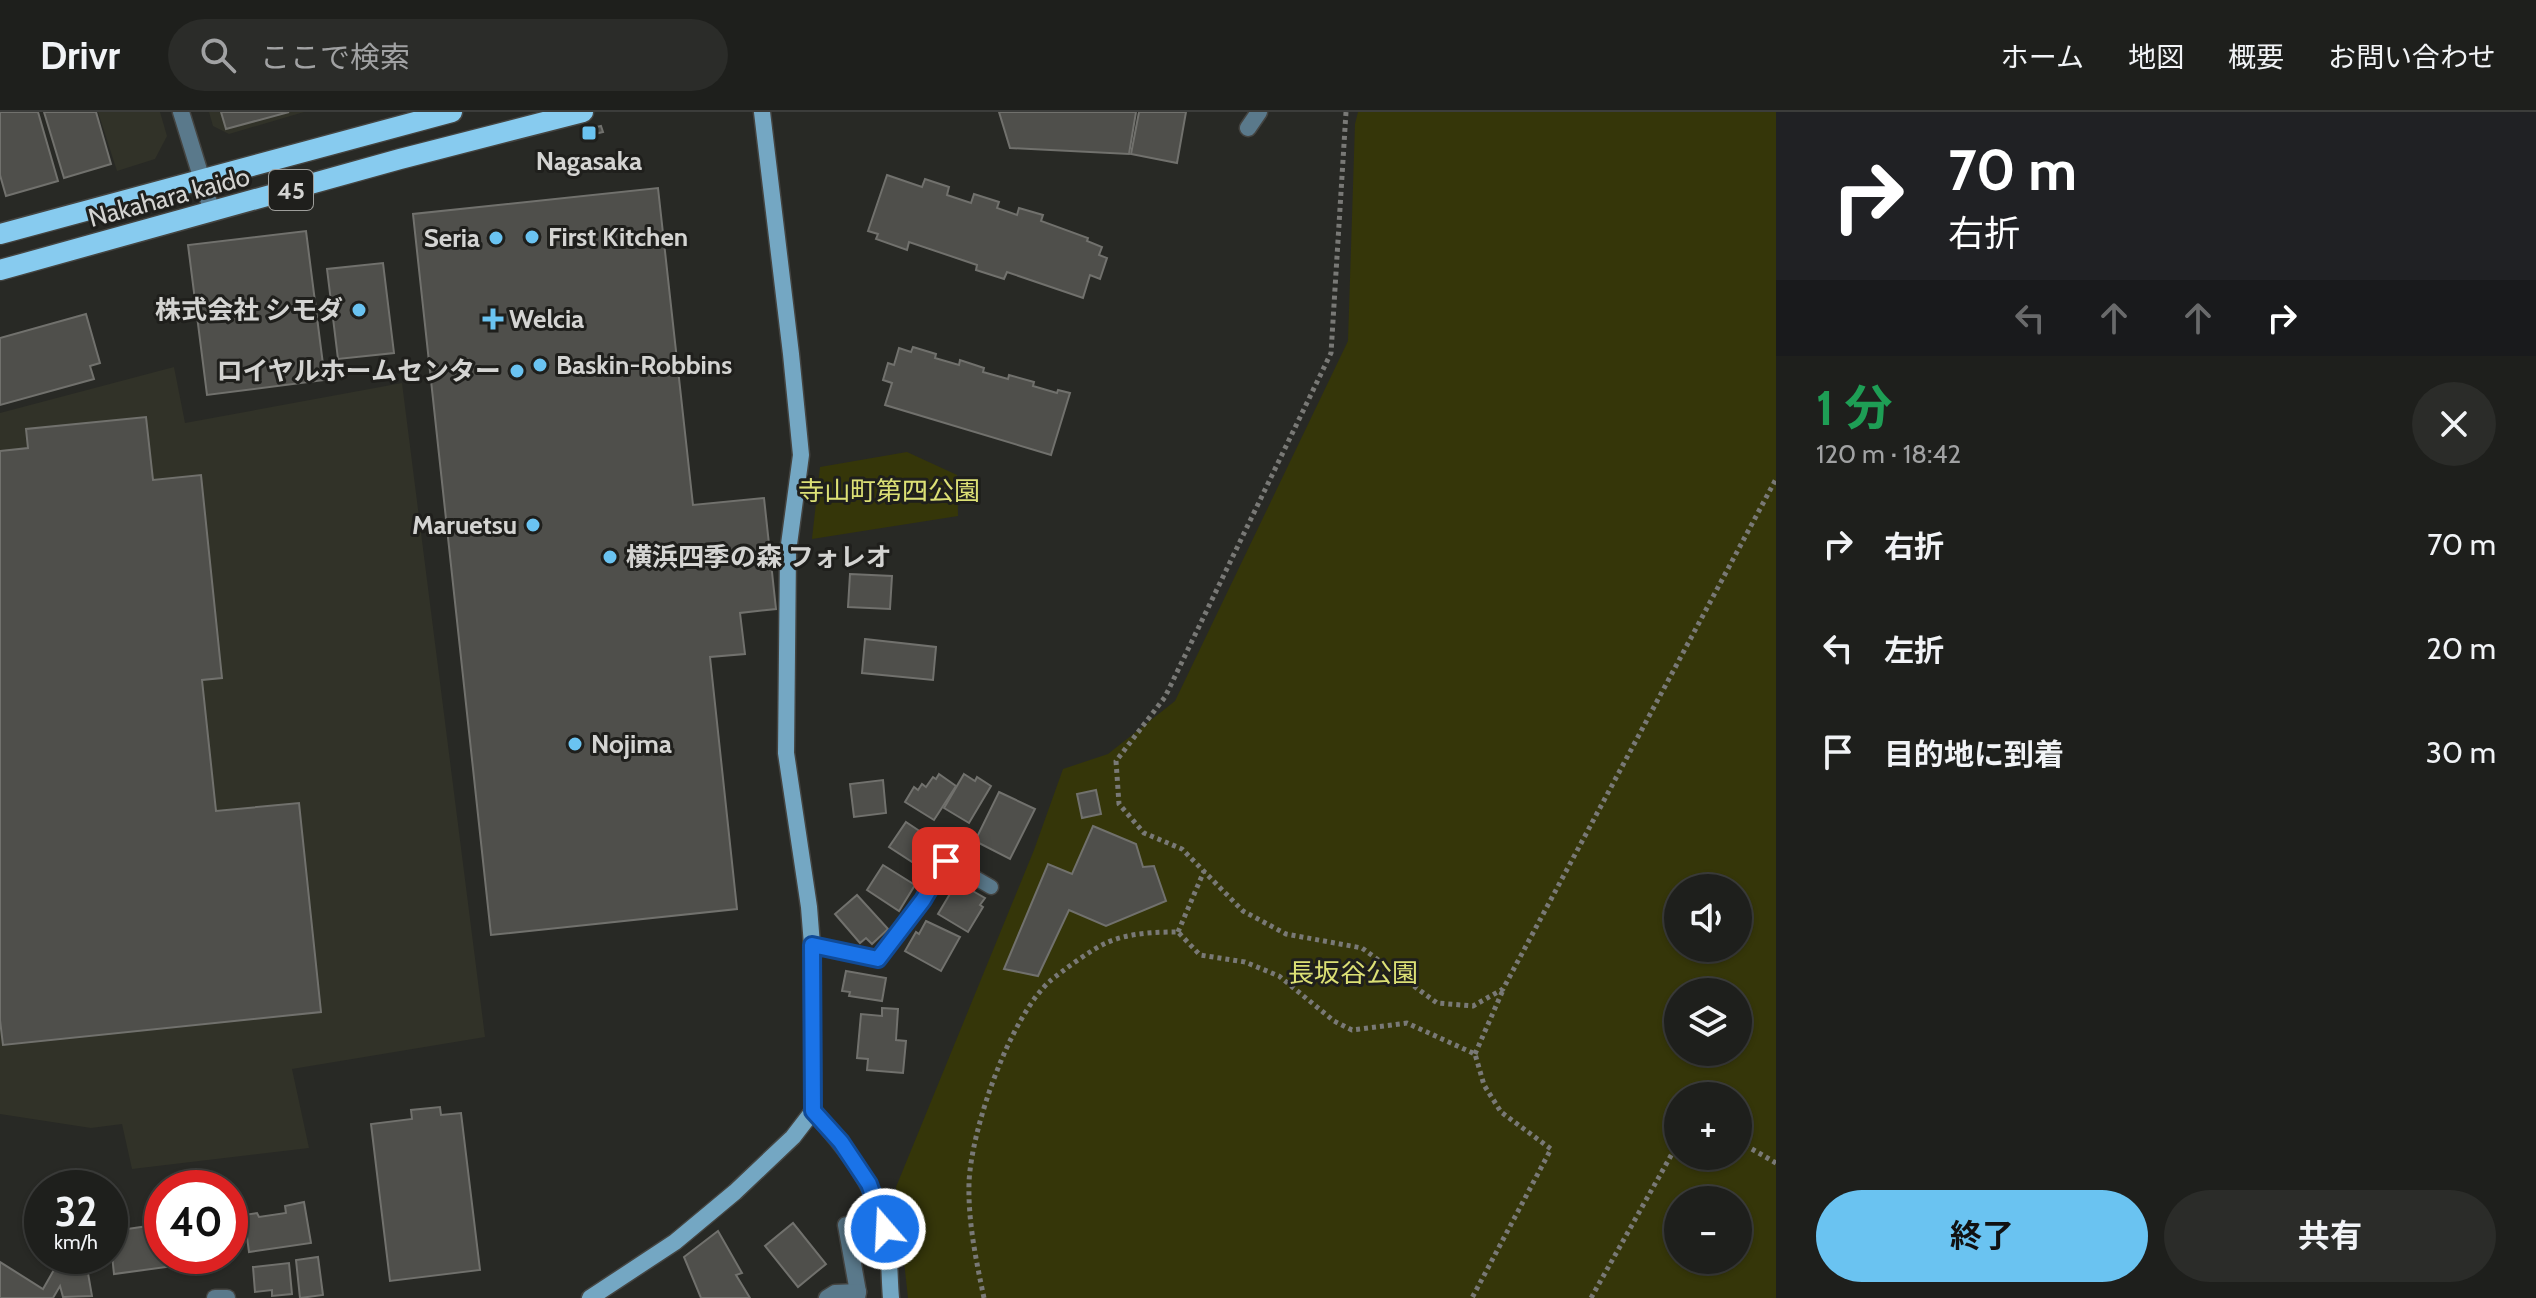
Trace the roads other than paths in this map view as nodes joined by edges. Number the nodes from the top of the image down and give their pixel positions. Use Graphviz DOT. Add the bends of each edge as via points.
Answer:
graph roads {
  1 [pos="181,112"];
  2 [pos="452,112"];
  3 [pos="583,112"];
  4 [pos="762,112"];
  5 [pos="1259,112"];
  6 [pos="1248,128"];
  7 [pos="202,181"];
  8 [pos="212,212"];
  9 [pos="0,234"];
  10 [pos="0,270"];
  11 [pos="991,887"];
  12 [pos="812,945"];
  13 [pos="813,1111"];
  14 [pos="846,1225"];
  15 [pos="858,1295"];
  16 [pos="215,1298"];
  17 [pos="227,1298"];
  18 [pos="590,1298"];
  19 [pos="827,1298"];
  20 [pos="891,1298"];
  1 -- 7 [label="street"];
  2 -- 7 [label="main road, Nakahara kaido / 45"];
  3 -- 8 [label="main road, Nakahara kaido / 45"];
  4 -- 12 [label="street" via="801,455 788,552 786,753"];
  5 -- 6 [label="street"];
  7 -- 8 [label="street"];
  7 -- 9 [label="main road, Nakahara kaido / 45"];
  8 -- 10 [label="main road, Nakahara kaido / 45"];
  11 -- 12 [label="lane" via="946,861 878,959"];
  12 -- 13 [label="street"];
  13 -- 18 [label="street" via="735,1192 675,1242"];
  13 -- 20 [label="street" via="869,1184 885,1229"];
  14 -- 15 [label="street"];
  15 -- 19 [label="street" via="835,1293"];
  16 -- 17 [label="street"];
}
